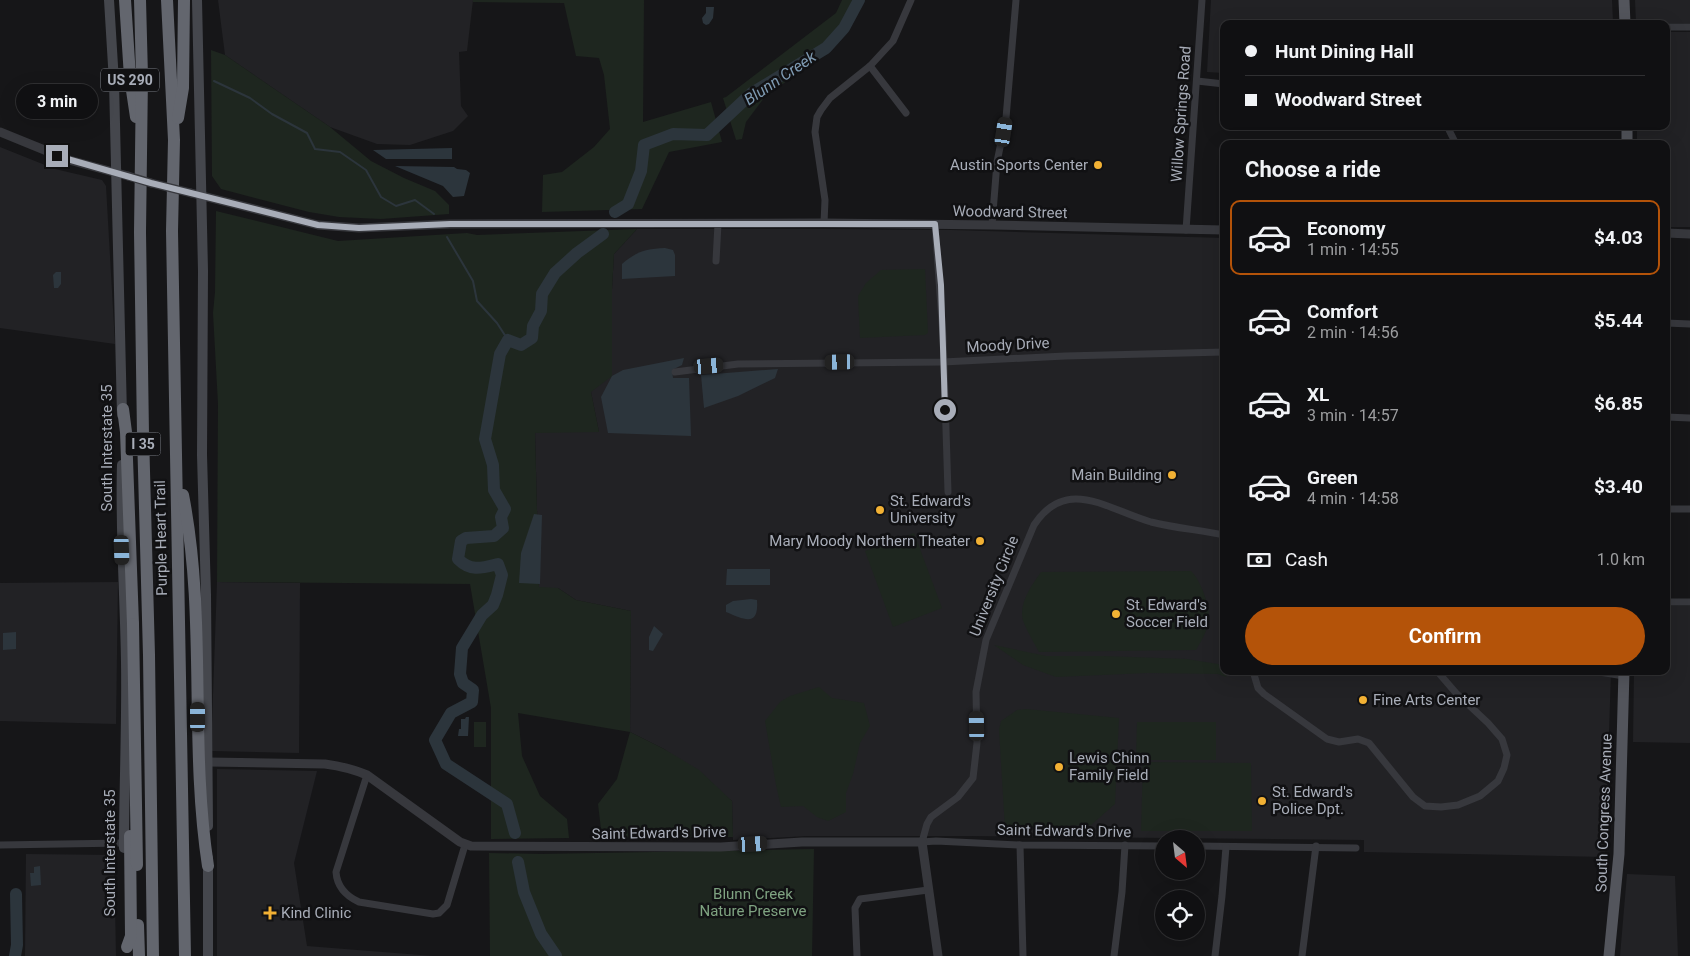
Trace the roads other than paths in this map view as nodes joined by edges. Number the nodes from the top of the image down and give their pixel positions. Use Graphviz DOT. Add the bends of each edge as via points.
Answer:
graph roads {
  1 [pos="109,0"];
  2 [pos="125,0"];
  3 [pos="140,0"];
  4 [pos="168,0"];
  5 [pos="184,0"];
  6 [pos="197,0"];
  7 [pos="911,0"];
  8 [pos="1016,0"];
  9 [pos="1202,0"];
  10 [pos="1624,0"];
  11 [pos="1625,20"];
  12 [pos="1670,27"];
  13 [pos="1690,28"];
  14 [pos="870,66"];
  15 [pos="1197,82"];
  16 [pos="1220,84"];
  17 [pos="906,114"];
  18 [pos="0,132"];
  19 [pos="174,140"];
  20 [pos="142,159"];
  21 [pos="115,173"];
  22 [pos="196,194"];
  23 [pos="824,223"];
  24 [pos="718,224"];
  25 [pos="935,224"];
  26 [pos="992,225"];
  27 [pos="1186,230"];
  28 [pos="1220,230"];
  29 [pos="1670,233"];
  30 [pos="1690,234"];
  31 [pos="716,261"];
  32 [pos="1670,323"];
  33 [pos="1690,324"];
  34 [pos="1220,352"];
  35 [pos="943,362"];
  36 [pos="675,372"];
  37 [pos="122,410"];
  38 [pos="1670,417"];
  39 [pos="1690,418"];
  40 [pos="176,462"];
  41 [pos="948,492"];
  42 [pos="1670,508"];
  43 [pos="1690,509"];
  44 [pos="1220,534"];
  45 [pos="1670,602"];
  46 [pos="1690,602"];
  47 [pos="149,655"];
  48 [pos="1254,675"];
  49 [pos="1441,675"];
  50 [pos="1624,675"];
  51 [pos="209,762"];
  52 [pos="367,775"];
  53 [pos="922,842"];
  54 [pos="124,843"];
  55 [pos="0,845"];
  56 [pos="465,845"];
  57 [pos="1020,845"];
  58 [pos="1125,845"];
  59 [pos="1155,846"];
  60 [pos="1205,846"];
  61 [pos="1316,846"];
  62 [pos="1226,847"];
  63 [pos="1356,848"];
  64 [pos="208,866"];
  65 [pos="928,890"];
  66 [pos="128,952"];
  67 [pos="139,956"];
  68 [pos="153,956"];
  69 [pos="185,956"];
  70 [pos="208,956"];
  71 [pos="857,956"];
  72 [pos="938,956"];
  73 [pos="1023,956"];
  74 [pos="1114,956"];
  75 [pos="1215,956"];
  76 [pos="1302,956"];
  77 [pos="1609,956"];
  1 -- 21 [label="main road, South Interstate 35"];
  2 -- 20 [label="highway, US 290" via="130,77"];
  3 -- 20 [label="highway, Purple Heart Trail / I 35"];
  4 -- 19 [label="highway, Purple Heart Trail / I 35"];
  5 -- 19 [label="highway" via="183,88"];
  6 -- 22 [label="main road"];
  7 -- 14 [label="street" via="893,40"];
  8 -- 26 [label="street" via="1006,118 997,162"];
  9 -- 15 [label="street, Willow Springs Road"];
  10 -- 11 [label="main road"];
  12 -- 13 [label="street"];
  14 -- 17 [label="street"];
  14 -- 23 [label="street" via="830,98 818,117 815,132 825,200"];
  15 -- 16 [label="street"];
  15 -- 27 [label="street, Willow Springs Road"];
  18 -- 21 [label="street, Woodward Street" via="69,160"];
  19 -- 40 [label="highway, Purple Heart Trail / I 35" via="172,232"];
  20 -- 47 [label="highway, Purple Heart Trail / I 35" via="142,415"];
  21 -- 22 [label="street, Woodward Street, bridge"];
  21 -- 37 [label="main road, South Interstate 35"];
  22 -- 24 [label="street, Woodward Street" via="318,225 359,228 450,224"];
  22 -- 51 [label="main road"];
  23 -- 24 [label="street, Woodward Street"];
  23 -- 25 [label="street, Woodward Street"];
  24 -- 31 [label="street"];
  25 -- 26 [label="street, Woodward Street"];
  25 -- 35 [label="street"];
  26 -- 27 [label="street, Woodward Street"];
  27 -- 28 [label="street, Woodward Street"];
  29 -- 30 [label="street"];
  32 -- 33 [label="street"];
  34 -- 35 [label="street, Moody Drive"];
  35 -- 36 [label="street, Moody Drive" via="738,364"];
  35 -- 41 [label="street"];
  37 -- 54 [label="main road, South Interstate 35" via="126,679"];
  37 -- 67 [label="highway, bridge" via="126,432 133,624"];
  38 -- 39 [label="street"];
  40 -- 64 [label="highway" via="188,520 194,586 199,770"];
  40 -- 69 [label="highway, Purple Heart Trail / I 35"];
  42 -- 43 [label="street"];
  44 -- 53 [label="street, University Circle" via="1152,522 1082,498 1055,503 1040,515 986,640 976,692 977,743 973,778 958,797 931,817"];
  45 -- 46 [label="street"];
  47 -- 66 [label="highway" via="140,689 132,772 131,936"];
  47 -- 68 [label="highway, Purple Heart Trail / I 35"];
  48 -- 49 [label="street" via="1258,688 1271,700 1327,739 1339,742 1358,739 1369,743 1413,797 1425,806 1441,807 1458,805 1480,796 1498,781 1507,755 1502,739"];
  50 -- 77 [label="main road, South Congress Avenue" via="1619,854"];
  51 -- 52 [label="street" via="326,764"];
  51 -- 64 [label="main road"];
  52 -- 56 [label="street"];
  52 -- 56 [label="street" via="336,872 342,889 352,899 440,913 447,905"];
  53 -- 56 [label="street, Saint Edward's Drive" via="802,842 721,848"];
  53 -- 57 [label="street, Saint Edward's Drive"];
  53 -- 65 [label="street"];
  54 -- 55 [label="street"];
  54 -- 66 [label="main road, South Interstate 35"];
  57 -- 58 [label="street, Saint Edward's Drive"];
  57 -- 73 [label="street"];
  58 -- 59 [label="street, Saint Edward's Drive"];
  58 -- 74 [label="street"];
  60 -- 62 [label="street"];
  61 -- 62 [label="street"];
  61 -- 63 [label="street"];
  61 -- 76 [label="street"];
  62 -- 75 [label="street"];
  64 -- 70 [label="main road"];
  65 -- 71 [label="street" via="860,900 856,908"];
  65 -- 72 [label="street"];
}
